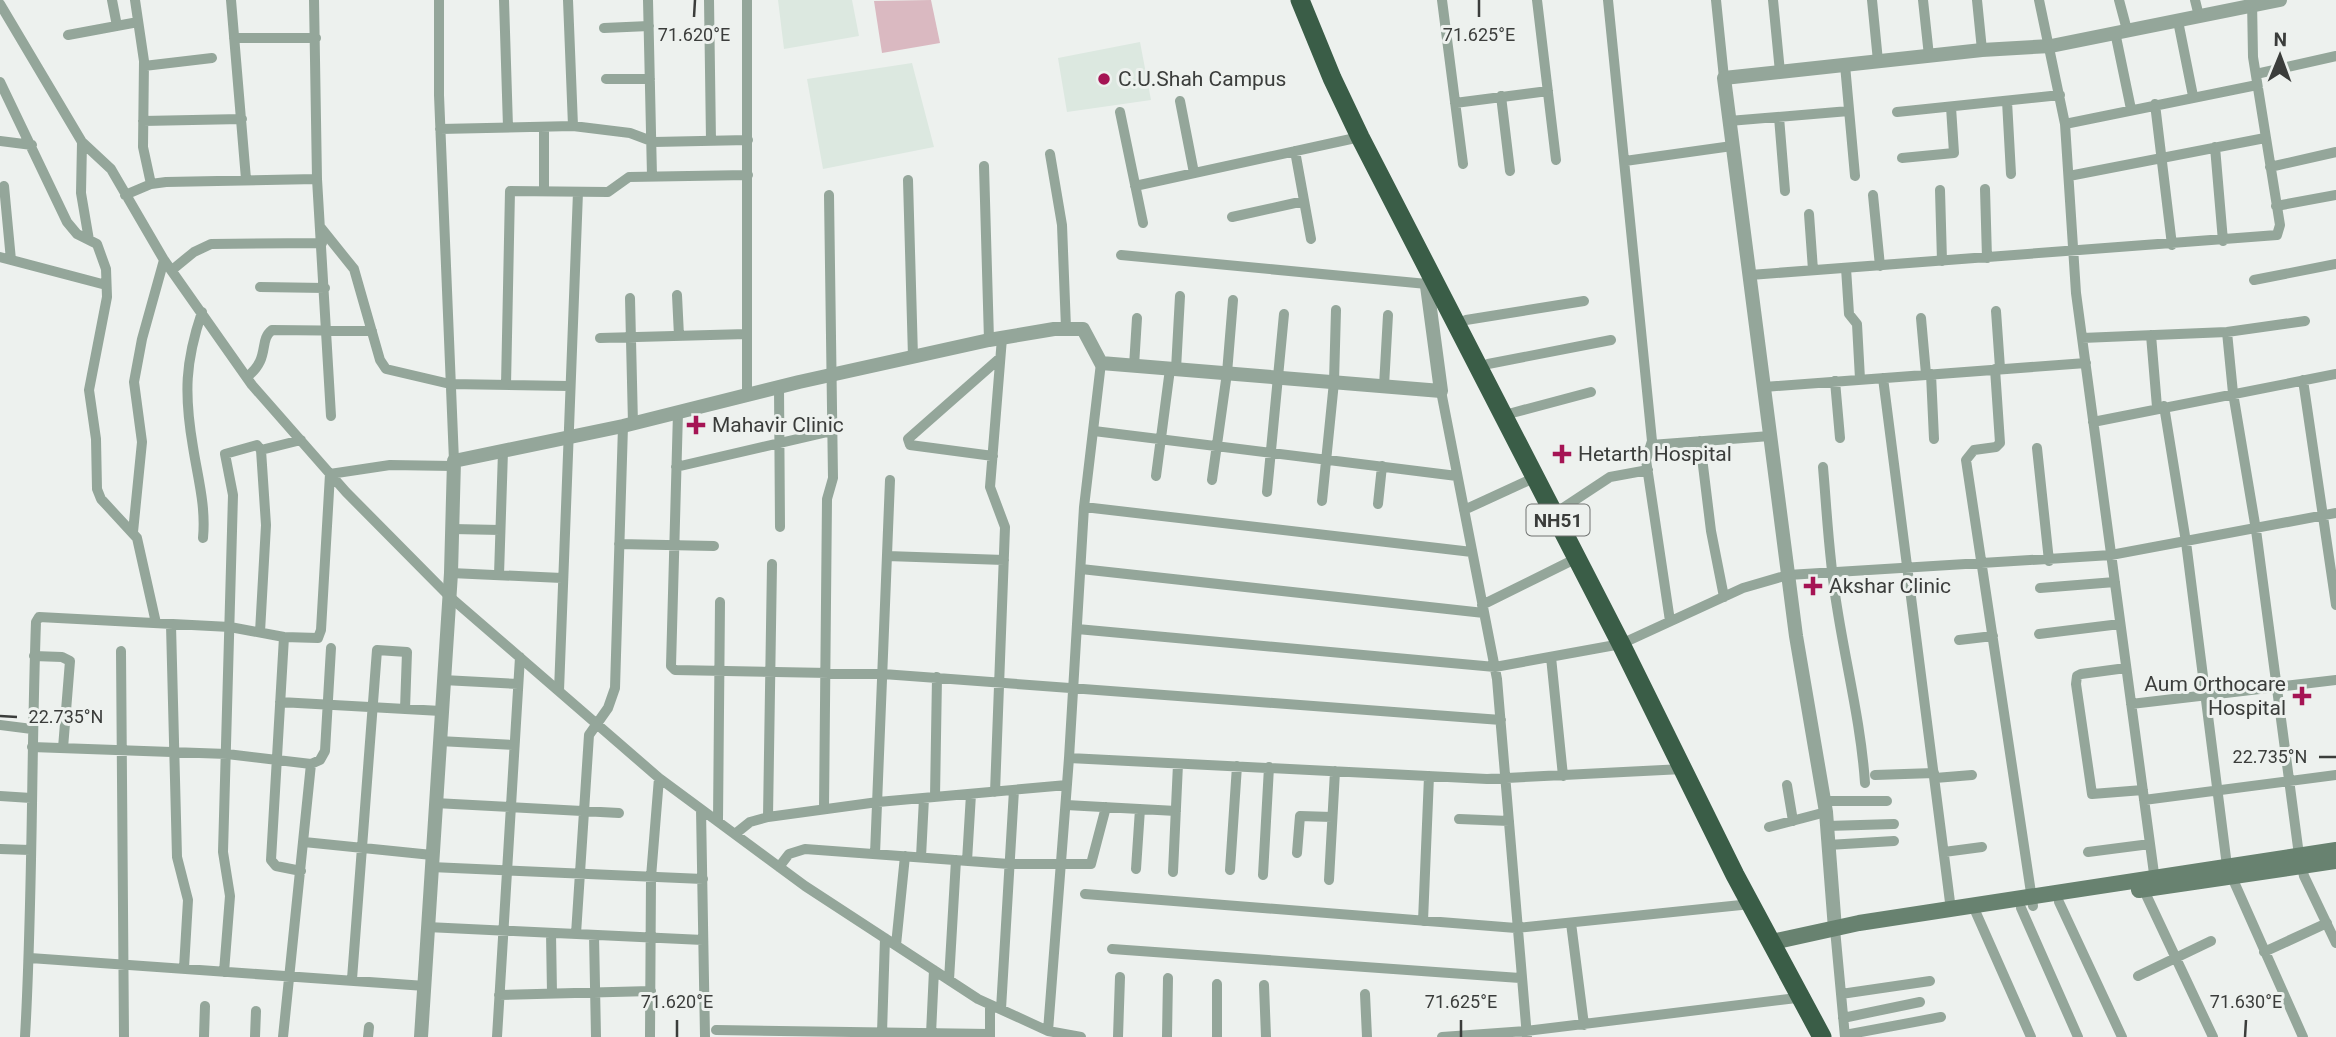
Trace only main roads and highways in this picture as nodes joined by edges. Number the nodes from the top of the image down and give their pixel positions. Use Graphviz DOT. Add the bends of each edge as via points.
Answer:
graph roads {
  1 [pos="1300,0"];
  2 [pos="1309,0"];
  3 [pos="1557,512"];
  4 [pos="1624,642"];
  5 [pos="2336,850"];
  6 [pos="2300,861"];
  7 [pos="2336,861"];
  8 [pos="2148,883"];
  9 [pos="2029,903"];
  10 [pos="1975,910"];
  11 [pos="1840,928"];
  12 [pos="1777,941"];
  13 [pos="1806,997"];
  14 [pos="1840,1036"];
  15 [pos="1822,1037"];
  1 -- 3 [label="highway, NH51" via="1431,283"];
  2 -- 3 [label="highway, NH51" via="1345,84 1488,364"];
  3 -- 4 [label="highway, NH51"];
  3 -- 4 [label="highway, NH51"];
  4 -- 12 [label="highway, NH51"];
  4 -- 12 [label="highway, NH51" via="1751,904"];
  5 -- 6 [label="main road"];
  6 -- 7 [label="main road"];
  6 -- 8 [label="main road"];
  8 -- 9 [label="main road"];
  8 -- 9 [label="main road" via="2059,902"];
  9 -- 10 [label="main road"];
  10 -- 11 [label="main road"];
  10 -- 11 [label="main road" via="1865,929"];
  11 -- 12 [label="main road"];
  12 -- 13 [label="highway, NH51"];
  13 -- 14 [label="highway, NH51"];
  13 -- 15 [label="highway, NH51"];
}
